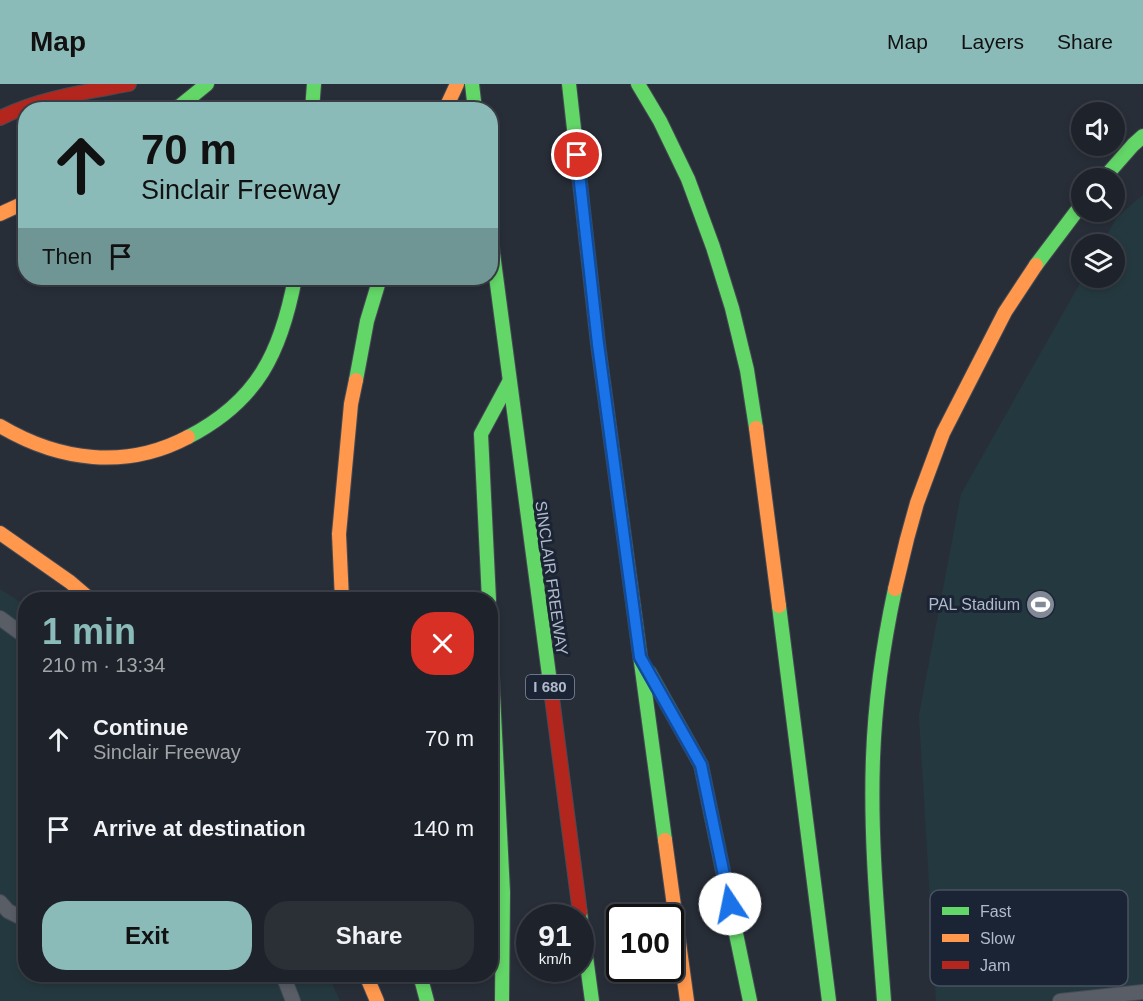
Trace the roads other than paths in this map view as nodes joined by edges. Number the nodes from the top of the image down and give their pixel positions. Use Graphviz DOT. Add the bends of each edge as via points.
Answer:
graph roads {
  1 [pos="129,84"];
  2 [pos="207,84"];
  3 [pos="314,84"];
  4 [pos="457,84"];
  5 [pos="472,84"];
  6 [pos="569,84"];
  7 [pos="638,84"];
  8 [pos="42,102"];
  9 [pos="185,102"];
  10 [pos="313,102"];
  11 [pos="449,102"];
  12 [pos="474,102"];
  13 [pos="18,109"];
  14 [pos="0,118"];
  15 [pos="1143,136"];
  16 [pos="1113,168"];
  17 [pos="18,206"];
  18 [pos="0,214"];
  19 [pos="1071,218"];
  20 [pos="294,285"];
  21 [pos="378,285"];
  22 [pos="497,285"];
  23 [pos="509,382"];
  24 [pos="0,426"];
  25 [pos="0,533"];
  26 [pos="82,592"];
  27 [pos="342,592"];
  28 [pos="489,592"];
  29 [pos="0,618"];
  30 [pos="18,631"];
  31 [pos="640,657"];
  32 [pos="498,793"];
  33 [pos="3,911"];
  34 [pos="18,917"];
  35 [pos="286,982"];
  36 [pos="369,982"];
  37 [pos="422,982"];
  38 [pos="1143,992"];
  39 [pos="591,997"];
  40 [pos="293,1001"];
  41 [pos="377,1001"];
  42 [pos="427,1001"];
  43 [pos="502,1001"];
  44 [pos="687,1001"];
  45 [pos="750,1001"];
  46 [pos="829,1001"];
  47 [pos="884,1001"];
  48 [pos="1060,1001"];
  1 -- 8 [label="highway"];
  2 -- 9 [label="highway"];
  3 -- 10 [label="highway"];
  4 -- 11 [label="highway"];
  5 -- 12 [label="highway"];
  6 -- 31 [label="highway" via="598,344"];
  7 -- 46 [label="highway" via="688,178 726,288 747,370"];
  13 -- 14 [label="highway"];
  15 -- 16 [label="highway"];
  17 -- 18 [label="highway"];
  19 -- 47 [label="highway" via="1005,312 944,432 918,501 897,578 875,725 873,803"];
  20 -- 24 [label="highway" via="276,347 259,379 236,406 188,438 147,453 85,457 51,450"];
  21 -- 27 [label="highway" via="351,404 339,534"];
  22 -- 23 [label="highway, SINCLAIR FREEWAY / I 680"];
  23 -- 28 [label="highway" via="481,434"];
  23 -- 39 [label="highway, SINCLAIR FREEWAY / I 680"];
  25 -- 26 [label="highway"];
  29 -- 30 [label="lane"];
  31 -- 44 [label="highway"];
  31 -- 45 [label="highway" via="701,765"];
  32 -- 43 [label="highway" via="503,892"];
  33 -- 34 [label="lane"];
  35 -- 40 [label="lane"];
  36 -- 41 [label="highway"];
  37 -- 42 [label="highway"];
  38 -- 48 [label="lane"];
}
